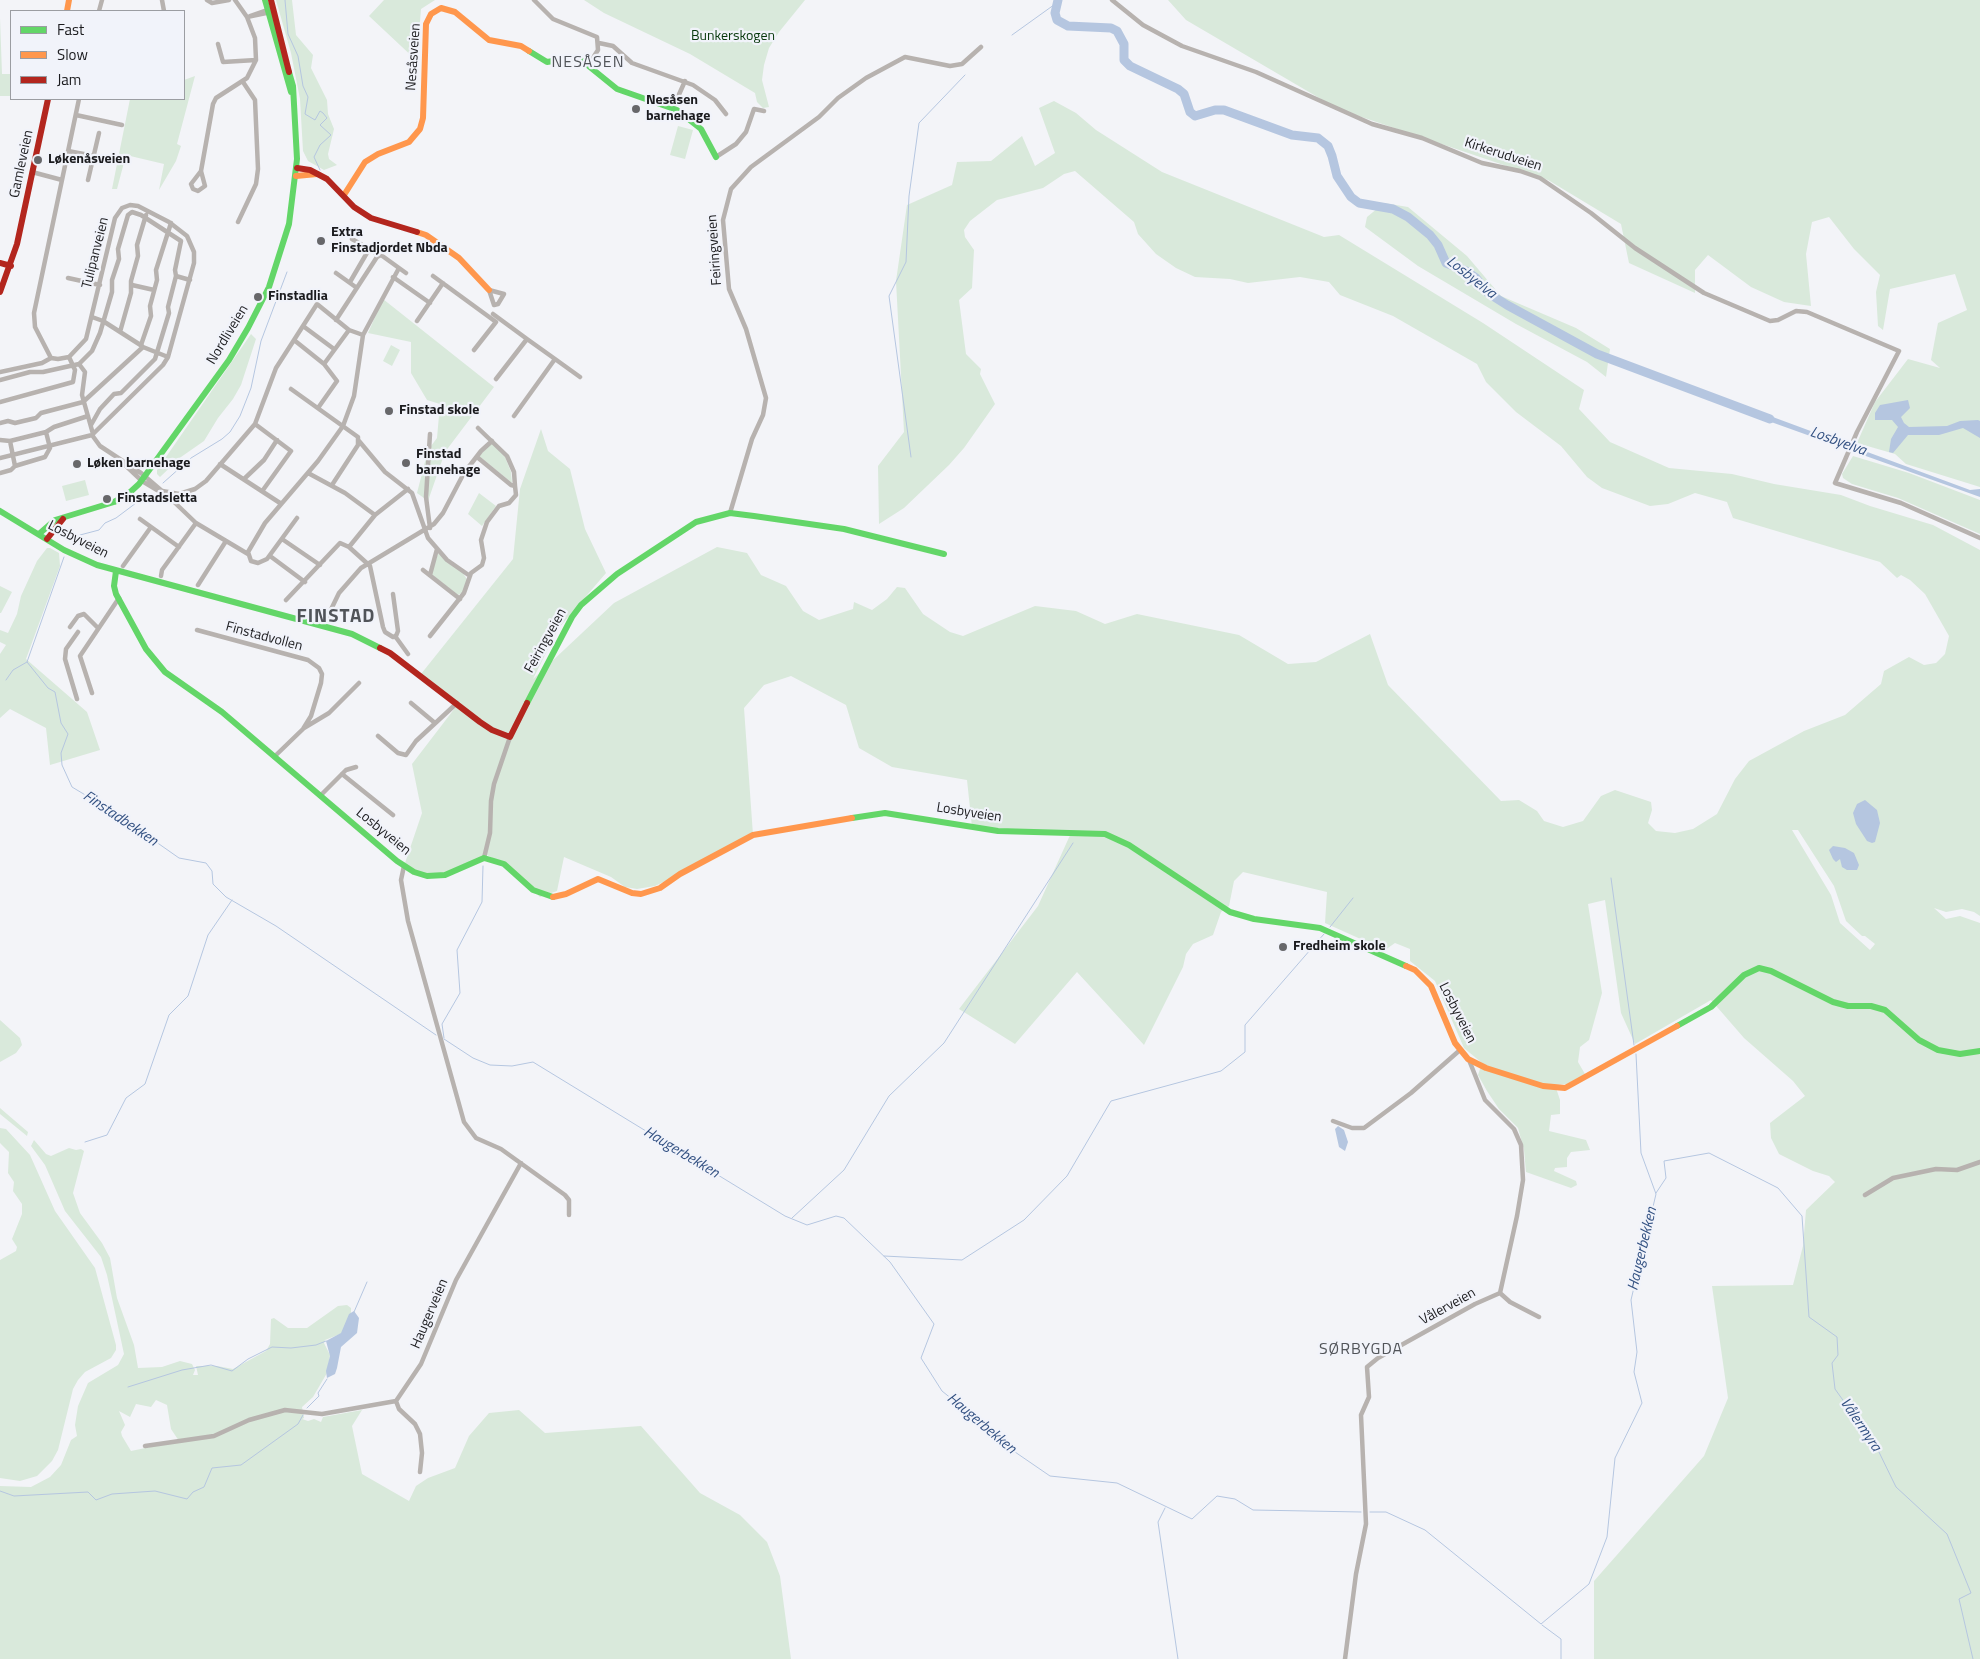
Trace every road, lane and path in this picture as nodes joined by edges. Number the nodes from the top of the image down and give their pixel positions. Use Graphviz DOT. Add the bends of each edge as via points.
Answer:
graph roads {
  1 [pos="207,0"];
  2 [pos="229,0"];
  3 [pos="235,0"];
  4 [pos="265,0"];
  5 [pos="271,0"];
  6 [pos="534,0"];
  7 [pos="1112,0"];
  8 [pos="270,11"];
  9 [pos="249,16"];
  10 [pos="599,43"];
  11 [pos="218,44"];
  12 [pos="981,47"];
  13 [pos="256,60"];
  14 [pos="588,64"];
  15 [pos="686,81"];
  16 [pos="243,82"];
  17 [pos="48,100"];
  18 [pos="79,100"];
  19 [pos="673,108"];
  20 [pos="764,111"];
  21 [pos="726,114"];
  22 [pos="76,115"];
  23 [pos="122,125"];
  24 [pos="99,133"];
  25 [pos="68,151"];
  26 [pos="94,156"];
  27 [pos="716,158"];
  28 [pos="115,160"];
  29 [pos="297,168"];
  30 [pos="201,171"];
  31 [pos="32,172"];
  32 [pos="318,174"];
  33 [pos="296,176"];
  34 [pos="62,180"];
  35 [pos="88,180"];
  36 [pos="344,195"];
  37 [pos="147,211"];
  38 [pos="146,218"];
  39 [pos="238,222"];
  40 [pos="171,223"];
  41 [pos="168,232"];
  42 [pos="352,240"];
  43 [pos="110,241"];
  44 [pos="120,243"];
  45 [pos="368,251"];
  46 [pos="379,255"];
  47 [pos="0,263"];
  48 [pos="11,266"];
  49 [pos="399,268"];
  50 [pos="336,273"];
  51 [pos="406,273"];
  52 [pos="176,276"];
  53 [pos="433,276"];
  54 [pos="393,277"];
  55 [pos="68,278"];
  56 [pos="190,280"];
  57 [pos="350,282"];
  58 [pos="443,283"];
  59 [pos="100,285"];
  60 [pos="132,285"];
  61 [pos="357,288"];
  62 [pos="154,290"];
  63 [pos="489,290"];
  64 [pos="0,292"];
  65 [pos="430,303"];
  66 [pos="494,305"];
  67 [pos="170,313"];
  68 [pos="180,316"];
  69 [pos="92,317"];
  70 [pos="493,317"];
  71 [pos="336,320"];
  72 [pos="103,321"];
  73 [pos="417,321"];
  74 [pos="304,326"];
  75 [pos="349,330"];
  76 [pos="120,332"];
  77 [pos="363,335"];
  78 [pos="527,338"];
  79 [pos="294,340"];
  80 [pos="142,346"];
  81 [pos="334,349"];
  82 [pos="474,350"];
  83 [pos="158,353"];
  84 [pos="69,357"];
  85 [pos="51,358"];
  86 [pos="168,358"];
  87 [pos="555,359"];
  88 [pos="76,364"];
  89 [pos="324,364"];
  90 [pos="0,372"];
  91 [pos="580,377"];
  92 [pos="496,379"];
  93 [pos="0,380"];
  94 [pos="291,389"];
  95 [pos="121,392"];
  96 [pos="127,401"];
  97 [pos="0,402"];
  98 [pos="83,402"];
  99 [pos="318,408"];
  100 [pos="88,416"];
  101 [pos="514,416"];
  102 [pos="0,423"];
  103 [pos="255,424"];
  104 [pos="91,425"];
  105 [pos="342,426"];
  106 [pos="478,428"];
  107 [pos="46,432"];
  108 [pos="92,434"];
  109 [pos="430,434"];
  110 [pos="0,440"];
  111 [pos="277,440"];
  112 [pos="359,441"];
  113 [pos="10,442"];
  114 [pos="492,442"];
  115 [pos="49,446"];
  116 [pos="13,455"];
  117 [pos="477,457"];
  118 [pos="0,458"];
  119 [pos="220,464"];
  120 [pos="15,466"];
  121 [pos="0,473"];
  122 [pos="308,473"];
  123 [pos="144,479"];
  124 [pos="244,479"];
  125 [pos="332,486"];
  126 [pos="516,486"];
  127 [pos="408,489"];
  128 [pos="263,490"];
  129 [pos="170,493"];
  130 [pos="280,503"];
  131 [pos="0,510"];
  132 [pos="730,513"];
  133 [pos="375,515"];
  134 [pos="66,516"];
  135 [pos="297,518"];
  136 [pos="140,519"];
  137 [pos="196,523"];
  138 [pos="150,527"];
  139 [pos="428,530"];
  140 [pos="39,534"];
  141 [pos="282,538"];
  142 [pos="1980,538"];
  143 [pos="47,539"];
  144 [pos="226,541"];
  145 [pos="178,547"];
  146 [pos="349,547"];
  147 [pos="437,549"];
  148 [pos="248,554"];
  149 [pos="944,554"];
  150 [pos="270,556"];
  151 [pos="368,563"];
  152 [pos="320,565"];
  153 [pos="124,566"];
  154 [pos="423,570"];
  155 [pos="116,571"];
  156 [pos="430,575"];
  157 [pos="161,576"];
  158 [pos="470,576"];
  159 [pos="304,582"];
  160 [pos="198,585"];
  161 [pos="393,594"];
  162 [pos="119,598"];
  163 [pos="460,599"];
  164 [pos="286,600"];
  165 [pos="324,624"];
  166 [pos="70,627"];
  167 [pos="98,628"];
  168 [pos="197,630"];
  169 [pos="78,632"];
  170 [pos="395,636"];
  171 [pos="430,636"];
  172 [pos="408,654"];
  173 [pos="358,683"];
  174 [pos="92,693"];
  175 [pos="77,699"];
  176 [pos="411,703"];
  177 [pos="457,703"];
  178 [pos="435,723"];
  179 [pos="303,729"];
  180 [pos="378,736"];
  181 [pos="510,737"];
  182 [pos="274,756"];
  183 [pos="356,766"];
  184 [pos="342,774"];
  185 [pos="320,796"];
  186 [pos="393,815"];
  187 [pos="484,858"];
  188 [pos="404,866"];
  189 [pos="1460,1050"];
  190 [pos="1980,1051"];
  191 [pos="1468,1059"];
  192 [pos="1333,1120"];
  193 [pos="1980,1162"];
  194 [pos="521,1163"];
  195 [pos="1865,1195"];
  196 [pos="569,1215"];
  197 [pos="1500,1293"];
  198 [pos="1539,1317"];
  199 [pos="396,1401"];
  200 [pos="145,1446"];
  201 [pos="420,1472"];
  202 [pos="1344,1659"];
  1 -- 2 [label="street" via="212,4"];
  3 -- 9 [label="street"];
  4 -- 8 [label="main road, Nordliveien"];
  5 -- 8 [label="main road, Nordliveien"];
  6 -- 10 [label="street" via="553,19 593,34"];
  7 -- 142 [label="street, Kirkerudveien" via="1150,30 1182,46 1256,72 1372,124 1422,138 1482,163 1540,178 1635,248 1704,293 1770,321 1796,311 1807,312 1899,351 1835,483 1901,503"];
  8 -- 9 [label="street"];
  8 -- 29 [label="main road, Nordliveien" via="289,63"];
  9 -- 13 [label="street"];
  10 -- 14 [label="street" via="597,54"];
  10 -- 15 [label="street" via="610,44 632,62"];
  11 -- 13 [label="street" via="223,62"];
  12 -- 132 [label="street, Feiringveien" via="962,64 950,66 905,57 866,78 750,167 731,189 723,220 729,289 746,328 766,398"];
  13 -- 16 [label="street" via="253,70"];
  14 -- 19 [label="main road" via="617,89"];
  14 -- 36 [label="main road, Nesåsveien" via="574,58 544,61 521,46 489,40 450,10 436,10 426,24 420,129 409,142 365,162"];
  15 -- 19 [label="street"];
  15 -- 21 [label="street" via="708,94"];
  16 -- 30 [label="street" via="222,94 213,104"];
  16 -- 39 [label="street" via="255,100 258,169 256,184"];
  17 -- 31 [label="main road, Gamleveien"];
  18 -- 22 [label="street"];
  19 -- 27 [label="main road" via="697,126"];
  20 -- 27 [label="street" via="754,110 746,132 734,146"];
  22 -- 23 [label="street"];
  22 -- 25 [label="street"];
  24 -- 26 [label="street"];
  25 -- 26 [label="street"];
  25 -- 34 [label="street"];
  26 -- 28 [label="street"];
  26 -- 35 [label="street"];
  29 -- 32 [label="main road"];
  29 -- 33 [label="main road, Nordliveien"];
  31 -- 34 [label="street"];
  31 -- 48 [label="main road, Gamleveien"];
  32 -- 33 [label="main road"];
  32 -- 36 [label="main road"];
  33 -- 123 [label="main road, Nordliveien" via="285,240 258,310 224,367"];
  34 -- 85 [label="street" via="34,313 35,327"];
  36 -- 63 [label="main road" via="370,218 415,230 445,247"];
  37 -- 38 [label="street"];
  37 -- 40 [label="street, Tulipanveien"];
  37 -- 43 [label="street, Tulipanveien" via="130,205 122,208"];
  38 -- 41 [label="street"];
  38 -- 44 [label="street" via="135,212 128,215"];
  38 -- 60 [label="street" via="137,245"];
  40 -- 41 [label="street"];
  40 -- 56 [label="street, Tulipanveien" via="186,236 194,252"];
  41 -- 52 [label="street" via="181,241"];
  41 -- 62 [label="street" via="156,270"];
  42 -- 45 [label="street"];
  43 -- 44 [label="street"];
  43 -- 59 [label="street, Tulipanveien"];
  44 -- 72 [label="street" via="112,292"];
  45 -- 46 [label="street"];
  45 -- 57 [label="street"];
  46 -- 49 [label="street"];
  46 -- 61 [label="street"];
  47 -- 48 [label="main road"];
  48 -- 64 [label="main road, Gamleveien"];
  49 -- 51 [label="street"];
  49 -- 54 [label="street"];
  50 -- 57 [label="street"];
  52 -- 56 [label="street"];
  52 -- 67 [label="street" via="168,307"];
  53 -- 58 [label="street"];
  54 -- 65 [label="street"];
  54 -- 77 [label="street"];
  55 -- 59 [label="street"];
  56 -- 68 [label="street, Tulipanveien"];
  57 -- 61 [label="street"];
  58 -- 65 [label="street"];
  58 -- 70 [label="street"];
  59 -- 69 [label="street, Tulipanveien"];
  60 -- 62 [label="street"];
  60 -- 76 [label="street"];
  61 -- 71 [label="street"];
  62 -- 80 [label="street" via="151,316"];
  63 -- 66 [label="street"];
  63 -- 66 [label="street" via="504,294"];
  65 -- 73 [label="street"];
  66 -- 70 [label="street"];
  67 -- 68 [label="street"];
  67 -- 83 [label="street"];
  68 -- 86 [label="street, Tulipanveien"];
  69 -- 72 [label="street"];
  69 -- 84 [label="street, Tulipanveien" via="86,339"];
  70 -- 78 [label="street"];
  70 -- 82 [label="street" via="496,322"];
  71 -- 74 [label="street" via="317,304"];
  71 -- 75 [label="street"];
  72 -- 76 [label="street"];
  72 -- 88 [label="street" via="92,351"];
  74 -- 79 [label="street"];
  74 -- 81 [label="street"];
  75 -- 77 [label="street"];
  75 -- 81 [label="street"];
  76 -- 80 [label="street"];
  77 -- 105 [label="street" via="354,396"];
  78 -- 87 [label="street"];
  78 -- 92 [label="street"];
  79 -- 89 [label="street"];
  79 -- 103 [label="street" via="276,368"];
  80 -- 83 [label="street"];
  80 -- 98 [label="street"];
  81 -- 89 [label="street"];
  83 -- 86 [label="street"];
  83 -- 95 [label="street"];
  84 -- 85 [label="street"];
  84 -- 88 [label="street"];
  85 -- 90 [label="street"];
  86 -- 96 [label="street, Tulipanveien"];
  87 -- 91 [label="street"];
  87 -- 101 [label="street"];
  88 -- 93 [label="street"];
  88 -- 97 [label="street" via="76,375 71,383"];
  88 -- 98 [label="street" via="85,372"];
  89 -- 99 [label="street" via="337,380"];
  94 -- 99 [label="street"];
  95 -- 96 [label="street"];
  95 -- 104 [label="street" via="114,394 100,409"];
  96 -- 108 [label="street, Tulipanveien"];
  98 -- 100 [label="street"];
  98 -- 102 [label="street" via="41,413 36,418"];
  99 -- 105 [label="street"];
  100 -- 104 [label="street"];
  100 -- 107 [label="street"];
  103 -- 111 [label="street"];
  103 -- 119 [label="street"];
  104 -- 108 [label="street"];
  105 -- 112 [label="street"];
  105 -- 122 [label="street"];
  106 -- 114 [label="street"];
  107 -- 113 [label="street"];
  107 -- 115 [label="street"];
  108 -- 115 [label="street"];
  108 -- 123 [label="street" via="100,446"];
  109 -- 139 [label="street" via="426,497"];
  110 -- 113 [label="street"];
  111 -- 124 [label="street" via="264,460"];
  111 -- 128 [label="street" via="291,451"];
  112 -- 125 [label="street"];
  112 -- 127 [label="street" via="385,472"];
  113 -- 116 [label="street"];
  114 -- 117 [label="street"];
  114 -- 126 [label="street" via="510,462"];
  115 -- 116 [label="street"];
  115 -- 120 [label="street" via="45,456"];
  116 -- 118 [label="street"];
  116 -- 120 [label="street"];
  117 -- 126 [label="street"];
  117 -- 139 [label="street" via="443,513"];
  119 -- 124 [label="street"];
  119 -- 129 [label="street" via="195,489"];
  120 -- 121 [label="street"];
  122 -- 125 [label="street"];
  122 -- 130 [label="street"];
  123 -- 129 [label="street"];
  123 -- 134 [label="main road, Nordliveien" via="118,500"];
  124 -- 128 [label="street"];
  125 -- 133 [label="street"];
  126 -- 158 [label="street" via="513,500 499,506 484,527 481,540 483,562"];
  127 -- 133 [label="street"];
  127 -- 139 [label="street" via="416,498"];
  128 -- 130 [label="street"];
  129 -- 137 [label="street" via="172,500"];
  130 -- 148 [label="street" via="265,522"];
  131 -- 140 [label="main road, Losbyveien"];
  132 -- 149 [label="main road, Feiringveien" via="844,529"];
  132 -- 181 [label="main road, Feiringveien" via="687,526 591,595 572,617"];
  133 -- 146 [label="street"];
  134 -- 140 [label="main road, Nordliveien" via="55,520"];
  134 -- 143 [label="main road"];
  135 -- 141 [label="street"];
  136 -- 138 [label="street"];
  137 -- 144 [label="street"];
  137 -- 145 [label="street"];
  138 -- 145 [label="street"];
  138 -- 153 [label="street"];
  139 -- 147 [label="street"];
  139 -- 151 [label="street"];
  140 -- 143 [label="main road, Losbyveien"];
  141 -- 150 [label="street"];
  141 -- 152 [label="street"];
  143 -- 155 [label="main road, Losbyveien" via="80,558"];
  144 -- 148 [label="street"];
  144 -- 160 [label="street"];
  145 -- 157 [label="street"];
  146 -- 151 [label="street"];
  146 -- 152 [label="street" via="340,543"];
  147 -- 156 [label="street"];
  147 -- 158 [label="street"];
  148 -- 150 [label="street" via="254,563 263,562"];
  150 -- 159 [label="street"];
  151 -- 165 [label="street" via="339,593"];
  151 -- 170 [label="street" via="383,627 388,635"];
  152 -- 159 [label="street"];
  154 -- 156 [label="street"];
  155 -- 162 [label="main road, Losbyveien" via="114,586"];
  155 -- 165 [label="main road"];
  156 -- 163 [label="street"];
  158 -- 163 [label="street" via="468,587"];
  159 -- 164 [label="street"];
  161 -- 170 [label="street" via="398,631"];
  162 -- 167 [label="street"];
  162 -- 182 [label="main road, Losbyveien" via="146,649 165,672 222,712"];
  163 -- 171 [label="street"];
  165 -- 177 [label="main road" via="379,646"];
  166 -- 167 [label="street" via="82,614"];
  167 -- 174 [label="street" via="80,656"];
  168 -- 179 [label="street, Finstadvollen" via="314,663 322,674 321,683 311,716"];
  169 -- 175 [label="street" via="66,649 65,659"];
  170 -- 172 [label="street"];
  173 -- 179 [label="street, Finstadvollen" via="329,713"];
  176 -- 178 [label="street"];
  177 -- 178 [label="street"];
  177 -- 181 [label="main road" via="492,730"];
  178 -- 180 [label="street" via="406,755 398,753"];
  179 -- 182 [label="street, Finstadvollen"];
  181 -- 187 [label="street, Feiringveien" via="494,784 490,833"];
  182 -- 185 [label="main road, Losbyveien"];
  183 -- 184 [label="street"];
  184 -- 185 [label="street"];
  184 -- 186 [label="street"];
  185 -- 188 [label="main road, Losbyveien"];
  187 -- 188 [label="main road, Losbyveien" via="436,877"];
  187 -- 189 [label="main road, Losbyveien" via="504,864 533,890 544,895 566,894 598,879 632,894 641,894 660,888 753,835 869,814 915,816 998,831 1105,834 1129,845 1230,912 1254,919 1320,928 1415,970 1430,986"];
  188 -- 194 [label="street" via="401,880 408,921 464,1122 476,1138 501,1149"];
  189 -- 191 [label="main road, Losbyveien"];
  189 -- 192 [label="street" via="1364,1128 1352,1128"];
  190 -- 191 [label="main road, Losbyveien" via="1949,1053 1928,1046 1885,1010 1833,1002 1771,970 1759,968 1744,975 1711,1007 1566,1088 1553,1088 1514,1077"];
  191 -- 197 [label="street" via="1485,1100 1514,1129 1521,1145 1522,1194"];
  193 -- 195 [label="street" via="1957,1170 1936,1169 1893,1178"];
  194 -- 196 [label="street" via="566,1195"];
  194 -- 199 [label="street, Haugerveien" via="456,1280 421,1364"];
  197 -- 198 [label="street"];
  197 -- 202 [label="street, Vålerveien" via="1378,1358 1367,1368 1368,1397 1361,1415 1366,1524"];
  199 -- 200 [label="street" via="322,1414 285,1410 249,1420 214,1436"];
  199 -- 201 [label="street" via="420,1434"];
}
